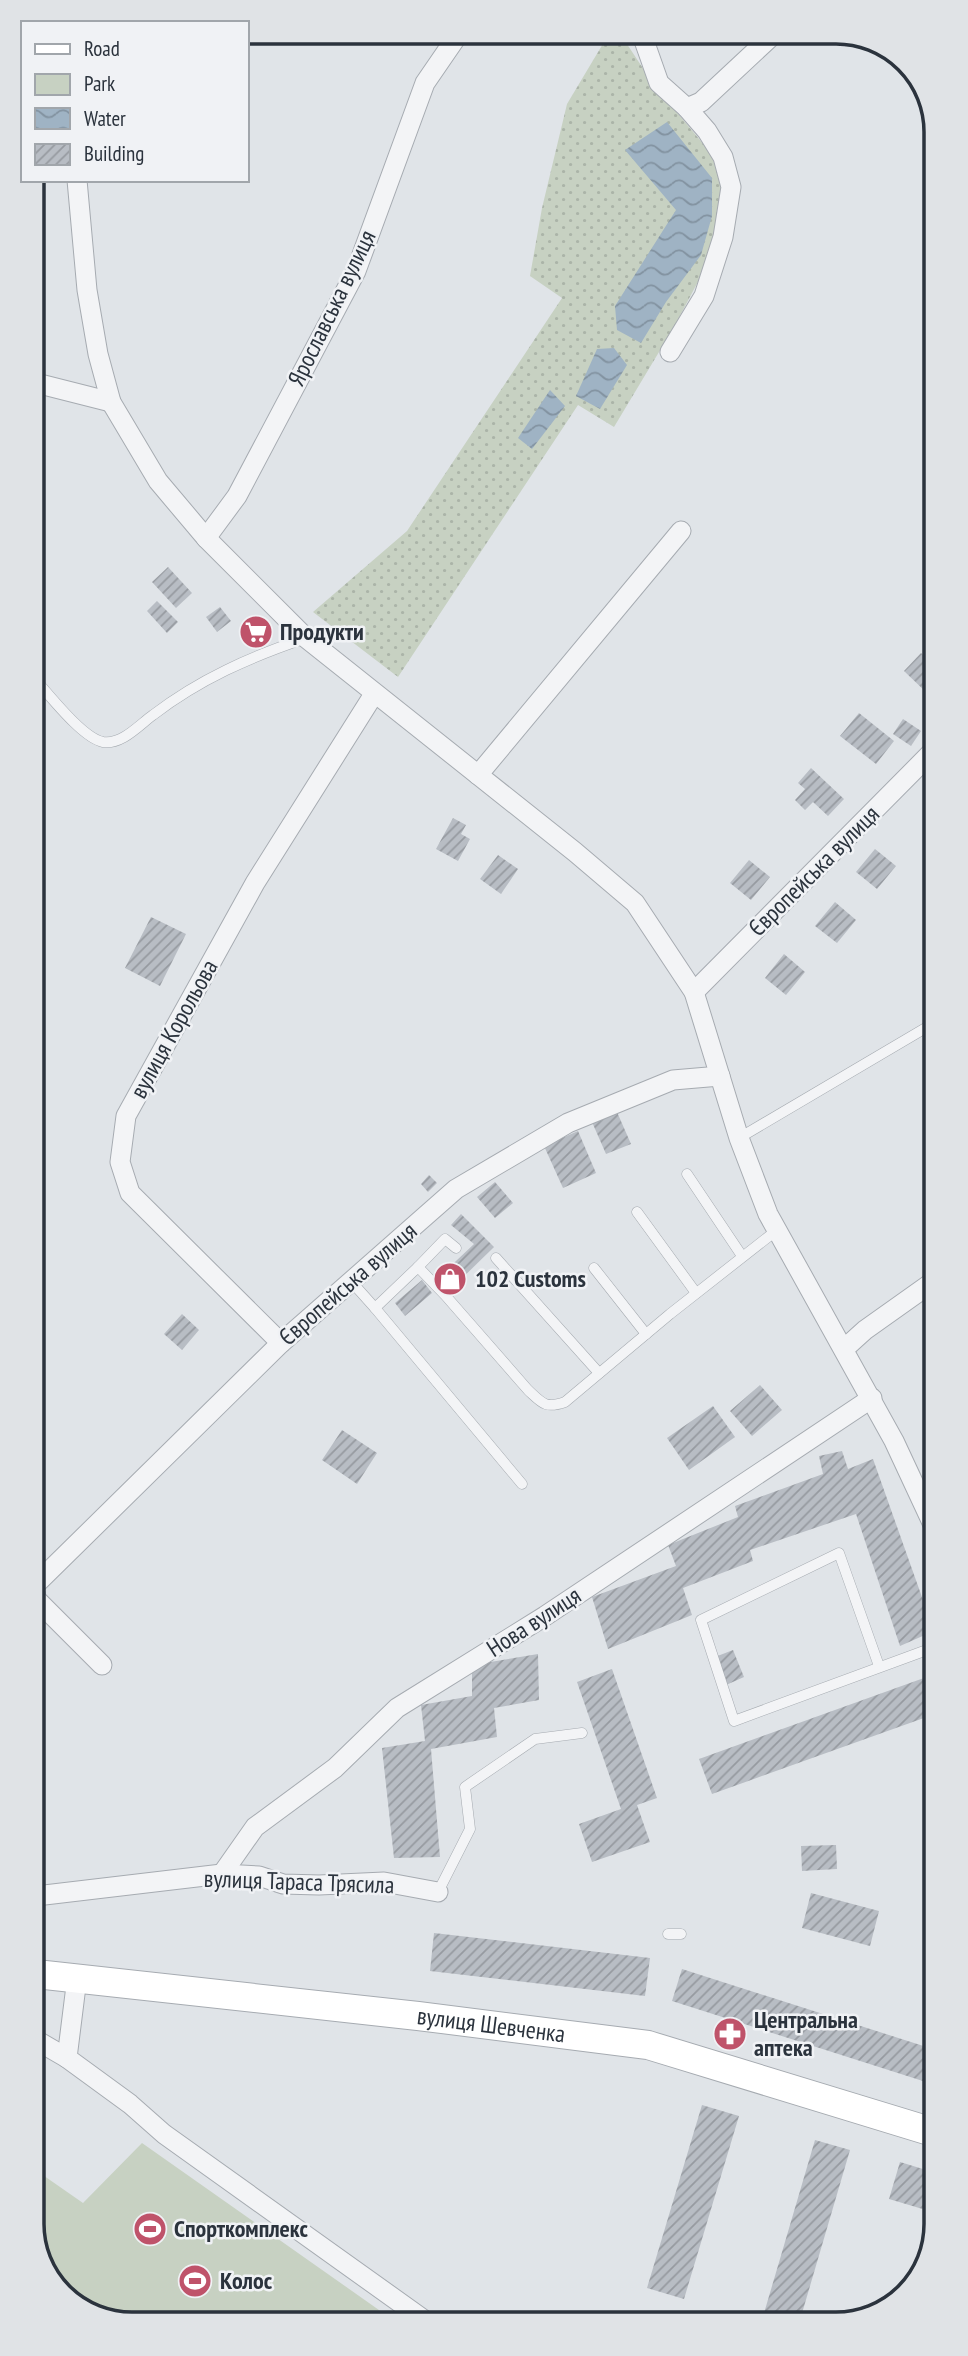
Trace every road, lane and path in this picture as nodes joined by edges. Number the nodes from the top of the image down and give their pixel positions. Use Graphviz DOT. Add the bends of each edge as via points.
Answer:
graph roads {
  1 [pos="452,44"];
  2 [pos="645,44"];
  3 [pos="763,44"];
  4 [pos="687,108"];
  5 [pos="77,182"];
  6 [pos="670,352"];
  7 [pos="44,385"];
  8 [pos="111,402"];
  9 [pos="681,531"];
  10 [pos="206,538"];
  11 [pos="306,638"];
  12 [pos="44,689"];
  13 [pos="374,694"];
  14 [pos="924,760"];
  15 [pos="478,775"];
  16 [pos="694,992"];
  17 [pos="924,1029"];
  18 [pos="720,1076"];
  19 [pos="739,1138"];
  20 [pos="687,1174"];
  21 [pos="637,1212"];
  22 [pos="777,1230"];
  23 [pos="456,1248"];
  24 [pos="742,1256"];
  25 [pos="496,1258"];
  26 [pos="418,1267"];
  27 [pos="594,1268"];
  28 [pos="924,1288"];
  29 [pos="358,1289"];
  30 [pos="696,1293"];
  31 [pos="374,1308"];
  32 [pos="646,1334"];
  33 [pos="281,1343"];
  34 [pos="844,1349"];
  35 [pos="599,1373"];
  36 [pos="872,1398"];
  37 [pos="522,1484"];
  38 [pos="924,1505"];
  39 [pos="44,1576"];
  40 [pos="44,1608"];
  41 [pos="924,1651"];
  42 [pos="102,1665"];
  43 [pos="879,1666"];
  44 [pos="582,1733"];
  45 [pos="222,1874"];
  46 [pos="438,1892"];
  47 [pos="44,1895"];
  48 [pos="668,1934"];
  49 [pos="681,1934"];
  50 [pos="44,1975"];
  51 [pos="77,1978"];
  52 [pos="44,2045"];
  53 [pos="67,2058"];
  54 [pos="924,2129"];
  55 [pos="413,2312"];
  1 -- 10 [label="street, Ярославська вулиця" via="425,82 356,271 237,496"];
  2 -- 4 [label="street" via="659,83"];
  3 -- 4 [label="street" via="701,102"];
  4 -- 6 [label="street" via="723,157 731,187 723,237 704,296"];
  5 -- 8 [label="street" via="87,290"];
  7 -- 8 [label="street"];
  8 -- 10 [label="street" via="158,481"];
  9 -- 15 [label="street"];
  10 -- 11 [label="street"];
  11 -- 12 [label="lane" via="208,677 121,740 104,742 89,737"];
  11 -- 13 [label="street"];
  13 -- 15 [label="street"];
  13 -- 33 [label="street, вулиця Корольова" via="254,883 126,1116 120,1162 130,1193"];
  14 -- 16 [label="street, Європейська вулиця"];
  15 -- 16 [label="street" via="635,903"];
  16 -- 18 [label="street"];
  17 -- 19 [label="lane"];
  18 -- 19 [label="street"];
  18 -- 33 [label="street, Європейська вулиця" via="673,1080 568,1123 456,1189"];
  19 -- 22 [label="street"];
  20 -- 24 [label="lane"];
  21 -- 30 [label="lane"];
  22 -- 24 [label="lane"];
  22 -- 34 [label="street"];
  23 -- 26 [label="lane" via="445,1239"];
  24 -- 30 [label="lane"];
  25 -- 35 [label="lane"];
  26 -- 31 [label="lane"];
  26 -- 35 [label="lane" via="541,1403 552,1407 565,1402"];
  27 -- 32 [label="lane"];
  28 -- 34 [label="street"];
  29 -- 31 [label="lane"];
  30 -- 32 [label="lane"];
  31 -- 37 [label="lane"];
  32 -- 35 [label="lane"];
  33 -- 39 [label="street, Європейська вулиця"];
  34 -- 36 [label="street"];
  36 -- 38 [label="street"];
  36 -- 45 [label="street, Нова вулиця" via="545,1616 397,1708 335,1768 255,1827"];
  40 -- 42 [label="street"];
  41 -- 43 [label="lane"];
  43 -- 43 [label="lane" via="839,1553 701,1619 734,1721"];
  44 -- 46 [label="lane" via="535,1740 466,1787 470,1829"];
  45 -- 46 [label="street, вулиця Тараса Трясила" via="259,1876 283,1884 384,1882"];
  45 -- 47 [label="street, вулиця Тараса Трясила"];
  48 -- 49 [label="lane"];
  50 -- 51 [label="main road, вулиця Шевченка"];
  51 -- 53 [label="street"];
  51 -- 54 [label="main road, вулиця Шевченка" via="648,2045"];
  52 -- 53 [label="street"];
  53 -- 55 [label="street" via="164,2134"];
}
